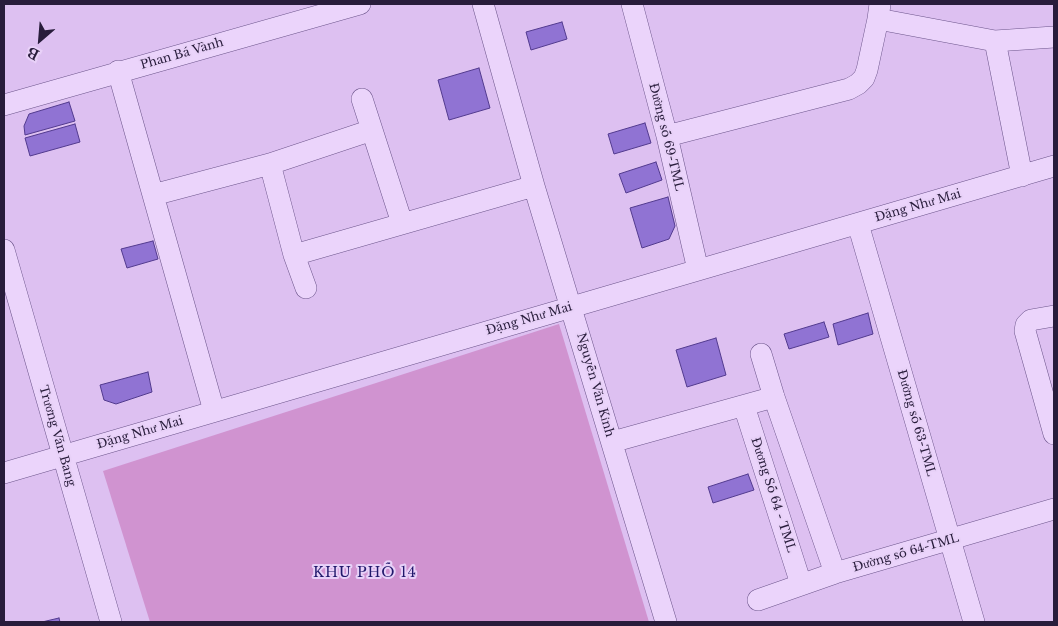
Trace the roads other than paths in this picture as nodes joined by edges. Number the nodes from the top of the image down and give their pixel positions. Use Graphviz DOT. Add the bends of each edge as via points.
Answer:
graph roads {
  1 [pos="360,4"];
  2 [pos="482,4"];
  3 [pos="632,4"];
  4 [pos="879,11"];
  5 [pos="1054,37"];
  6 [pos="995,41"];
  7 [pos="118,71"];
  8 [pos="362,99"];
  9 [pos="4,105"];
  10 [pos="372,130"];
  11 [pos="667,136"];
  12 [pos="270,164"];
  13 [pos="1054,166"];
  14 [pos="1022,176"];
  15 [pos="534,186"];
  16 [pos="153,195"];
  17 [pos="402,223"];
  18 [pos="858,224"];
  19 [pos="4,250"];
  20 [pos="294,255"];
  21 [pos="698,270"];
  22 [pos="306,288"];
  23 [pos="572,307"];
  24 [pos="1054,316"];
  25 [pos="761,354"];
  26 [pos="774,397"];
  27 [pos="744,406"];
  28 [pos="214,411"];
  29 [pos="1054,434"];
  30 [pos="612,442"];
  31 [pos="63,455"];
  32 [pos="4,473"];
  33 [pos="1054,509"];
  34 [pos="950,540"];
  35 [pos="835,573"];
  36 [pos="801,584"];
  37 [pos="758,600"];
  38 [pos="111,622"];
  39 [pos="666,622"];
  40 [pos="974,622"];
  1 -- 7 [label="street, Phan Bá Vành"];
  2 -- 15 [label="street, Nguyễn Văn Kỉnh"];
  3 -- 11 [label="street, Đường số 69-TML"];
  4 -- 6 [label="street"];
  4 -- 11 [label="street" via="867,70 858,84"];
  5 -- 6 [label="street"];
  6 -- 14 [label="street"];
  7 -- 9 [label="street, Phan Bá Vành"];
  7 -- 16 [label="street"];
  8 -- 10 [label="street"];
  10 -- 12 [label="street"];
  10 -- 17 [label="street"];
  11 -- 21 [label="street, Đường số 69-TML"];
  12 -- 16 [label="street"];
  12 -- 20 [label="street"];
  13 -- 14 [label="street, Đặng Như Mai"];
  14 -- 18 [label="street, Đặng Như Mai"];
  15 -- 17 [label="street"];
  15 -- 23 [label="street, Nguyễn Văn Kỉnh"];
  16 -- 28 [label="street"];
  17 -- 20 [label="street"];
  18 -- 21 [label="street, Đặng Như Mai"];
  18 -- 34 [label="street, Đường số 63-TML"];
  19 -- 31 [label="street, Trương Văn Bang"];
  20 -- 22 [label="street"];
  21 -- 23 [label="street, Đặng Như Mai"];
  23 -- 28 [label="street, Đặng Như Mai"];
  23 -- 30 [label="street, Nguyễn Văn Kỉnh"];
  24 -- 29 [label="street" via="1031,320 1025,331"];
  25 -- 26 [label="street"];
  26 -- 27 [label="street"];
  26 -- 35 [label="street"];
  27 -- 30 [label="street"];
  27 -- 36 [label="street, Đương Số 64 - TML"];
  28 -- 31 [label="street, Đặng Như Mai"];
  30 -- 39 [label="street, Nguyễn Văn Kỉnh"];
  31 -- 32 [label="street, Đặng Như Mai"];
  31 -- 38 [label="street, Trương Văn Bang"];
  33 -- 34 [label="street, Đường số 64-TML"];
  34 -- 35 [label="street, Đường số 64-TML"];
  34 -- 40 [label="street, Đường số 63-TML"];
  35 -- 36 [label="street, Đường số 64-TML"];
  36 -- 37 [label="street, Đường số 64-TML"];
}
